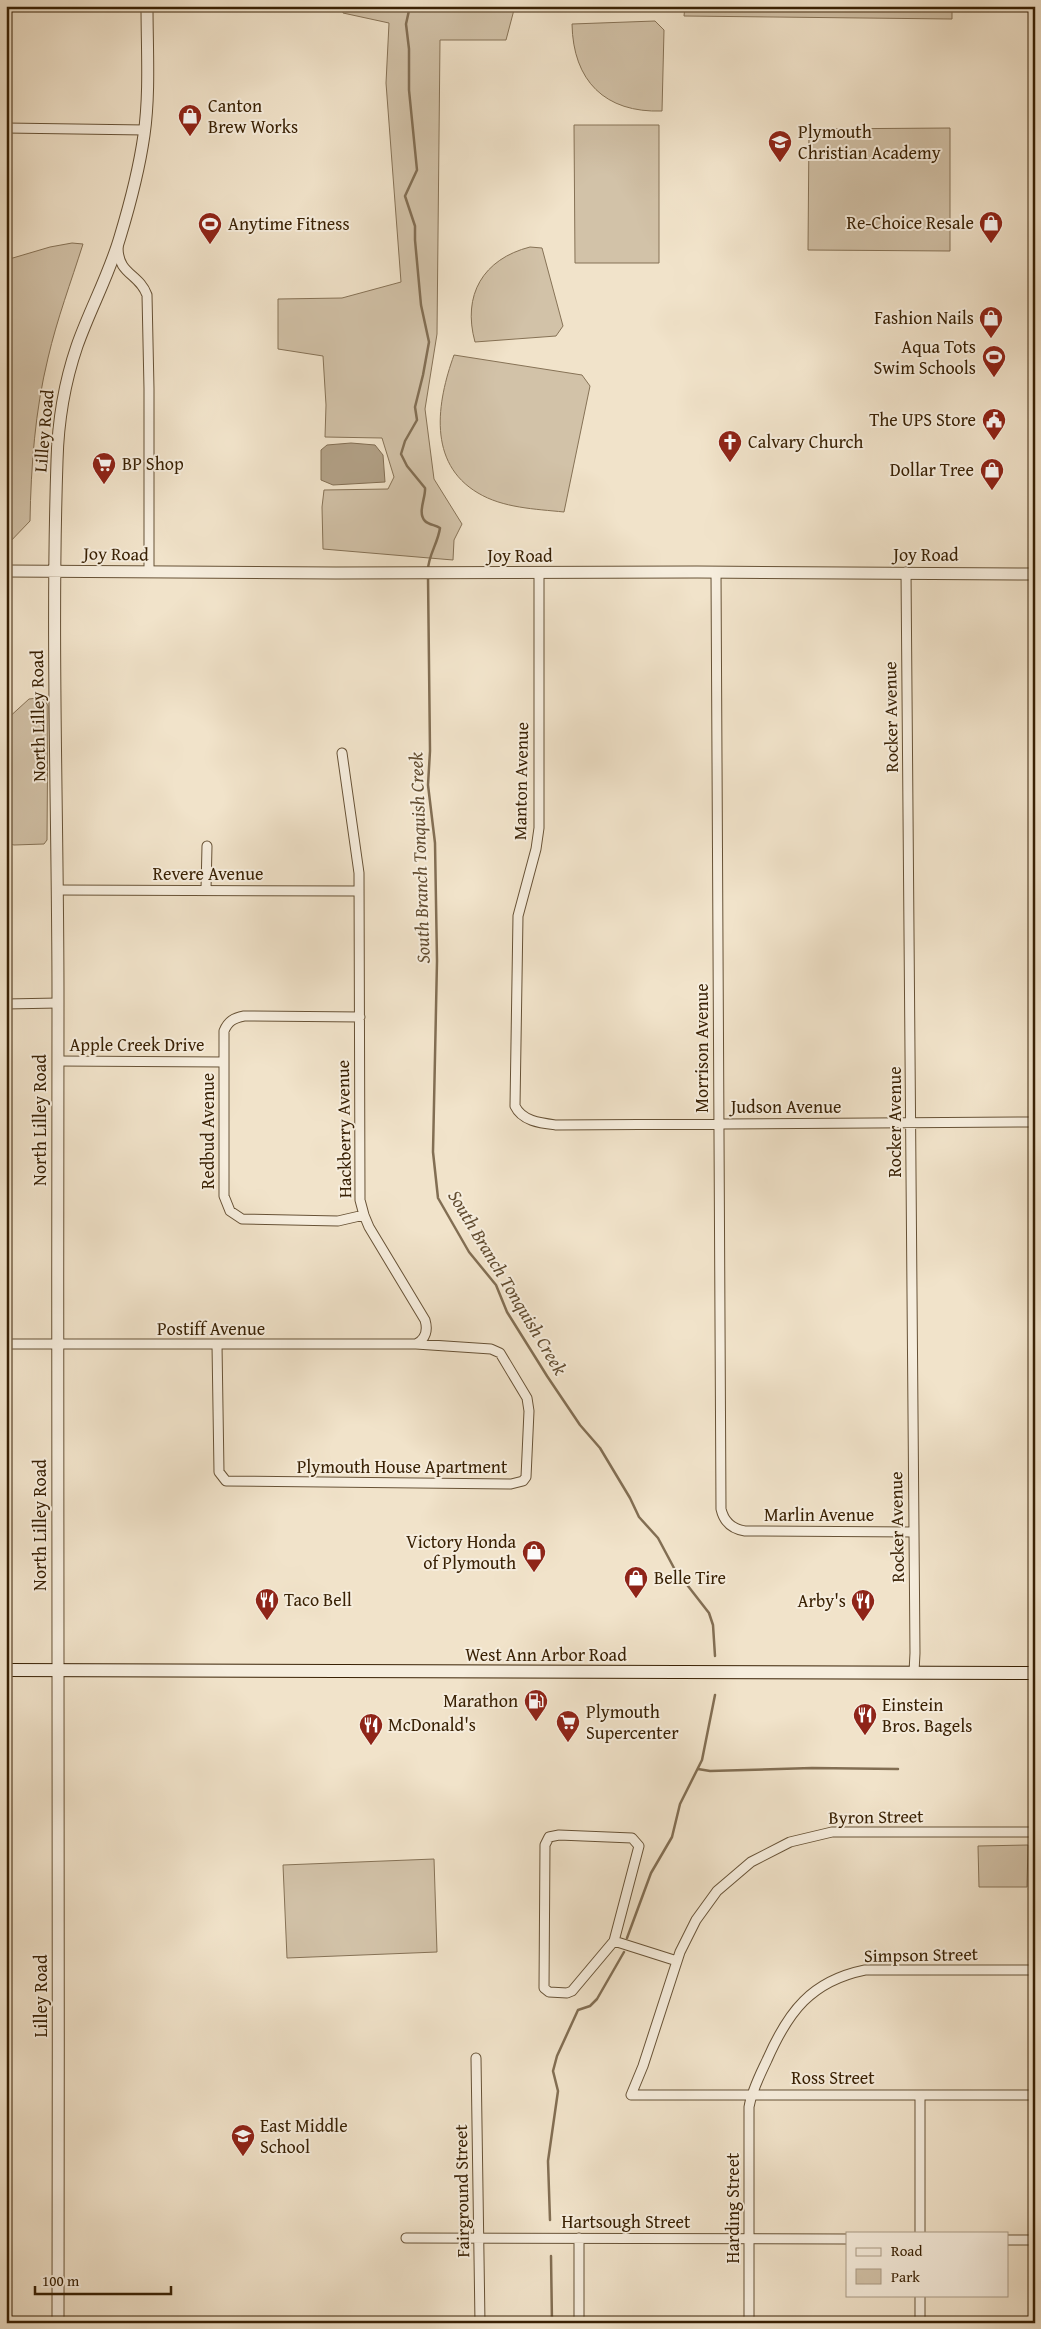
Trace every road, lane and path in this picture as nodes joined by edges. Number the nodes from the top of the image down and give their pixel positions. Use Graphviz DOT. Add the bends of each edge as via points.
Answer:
graph roads {
  1 [pos="147,6"];
  2 [pos="6,128"];
  3 [pos="145,130"];
  4 [pos="118,245"];
  5 [pos="6,571"];
  6 [pos="55,571"];
  7 [pos="148,572"];
  8 [pos="716,572"];
  9 [pos="906,572"];
  10 [pos="539,574"];
  11 [pos="1035,574"];
  12 [pos="342,754"];
  13 [pos="207,846"];
  14 [pos="57,890"];
  15 [pos="206,890"];
  16 [pos="359,890"];
  17 [pos="58,1003"];
  18 [pos="6,1004"];
  19 [pos="360,1017"];
  20 [pos="58,1061"];
  21 [pos="223,1062"];
  22 [pos="515,1106"];
  23 [pos="1035,1122"];
  24 [pos="912,1123"];
  25 [pos="719,1124"];
  26 [pos="364,1215"];
  27 [pos="6,1344"];
  28 [pos="58,1344"];
  29 [pos="416,1344"];
  30 [pos="217,1345"];
  31 [pos="728,1523"];
  32 [pos="913,1532"];
  33 [pos="6,1670"];
  34 [pos="58,1670"];
  35 [pos="914,1672"];
  36 [pos="1035,1673"];
  37 [pos="1035,1832"];
  38 [pos="614,1941"];
  39 [pos="677,1962"];
  40 [pos="1035,1970"];
  41 [pos="476,2058"];
  42 [pos="752,2094"];
  43 [pos="631,2095"];
  44 [pos="920,2095"];
  45 [pos="1035,2095"];
  46 [pos="920,2232"];
  47 [pos="406,2238"];
  48 [pos="479,2238"];
  49 [pos="579,2238"];
  50 [pos="749,2238"];
  51 [pos="846,2239"];
  52 [pos="1008,2240"];
  53 [pos="1035,2240"];
  54 [pos="920,2296"];
  55 [pos="58,2323"];
  56 [pos="480,2323"];
  57 [pos="579,2323"];
  58 [pos="749,2323"];
  59 [pos="920,2323"];
  1 -- 3 [label="street"];
  2 -- 3 [label="street"];
  3 -- 4 [label="street"];
  4 -- 6 [label="street, Lilley Road" via="76,349 62,402 57,457"];
  4 -- 7 [label="street" via="122,266 142,284 147,295"];
  5 -- 6 [label="street, Joy Road"];
  6 -- 7 [label="street, Joy Road"];
  6 -- 14 [label="street, North Lilley Road"];
  7 -- 10 [label="street, Joy Road"];
  8 -- 9 [label="street, Joy Road"];
  8 -- 10 [label="street, Joy Road"];
  8 -- 25 [label="street, Morrison Avenue"];
  9 -- 11 [label="street, Joy Road"];
  9 -- 24 [label="street, Rocker Avenue"];
  10 -- 22 [label="street, Manton Avenue" via="539,828 518,916"];
  12 -- 16 [label="street, Hackberry Avenue" via="358,857"];
  13 -- 15 [label="street"];
  14 -- 15 [label="street, Revere Avenue"];
  14 -- 17 [label="street, North Lilley Road"];
  15 -- 16 [label="street, Revere Avenue"];
  16 -- 19 [label="street, Hackberry Avenue"];
  17 -- 18 [label="street"];
  17 -- 20 [label="street, North Lilley Road"];
  19 -- 21 [label="street, Apple Creek Drive" via="237,1017 224,1031"];
  19 -- 26 [label="street, Hackberry Avenue" via="360,1200"];
  20 -- 21 [label="street, Apple Creek Drive"];
  20 -- 28 [label="street, North Lilley Road"];
  21 -- 26 [label="street, Redbud Avenue" via="224,1196 230,1211 242,1219 261,1220 338,1221"];
  22 -- 25 [label="street, Judson Avenue" via="518,1112 542,1124"];
  23 -- 24 [label="street, Judson Avenue"];
  24 -- 25 [label="street, Judson Avenue"];
  24 -- 32 [label="street, Rocker Avenue"];
  25 -- 31 [label="street, Morrison Avenue" via="720,1502"];
  26 -- 29 [label="street, Hackberry Avenue" via="425,1320 425,1337"];
  27 -- 28 [label="street, Postiff Avenue"];
  28 -- 30 [label="street, Postiff Avenue"];
  28 -- 34 [label="street, North Lilley Road"];
  29 -- 30 [label="street, Postiff Avenue"];
  29 -- 30 [label="street, Plymouth House Apartment" via="491,1349 500,1353 529,1404 527,1471 523,1481 511,1484 226,1481 219,1472"];
  31 -- 32 [label="street, Marlin Avenue" via="745,1531"];
  32 -- 35 [label="street, Rocker Avenue"];
  33 -- 34 [label="main road, West Ann Arbor Road"];
  34 -- 35 [label="main road, West Ann Arbor Road"];
  34 -- 55 [label="street, Lilley Road"];
  35 -- 36 [label="main road, West Ann Arbor Road"];
  37 -- 39 [label="street, Byron Street" via="845,1831 790,1842 751,1862 717,1891 696,1920"];
  38 -- 38 [label="street" via="572,1991 549,1992 544,1988 545,1845 549,1838 559,1835 632,1838 637,1842 637,1854"];
  38 -- 39 [label="street"];
  39 -- 43 [label="street, Byron Street"];
  40 -- 42 [label="street, Simpson Street" via="876,1969 834,1979 808,1996 787,2019"];
  41 -- 48 [label="street, Fairground Street"];
  42 -- 43 [label="street, Ross Street"];
  42 -- 44 [label="street, Ross Street"];
  42 -- 50 [label="street, Harding Street" via="749,2112"];
  44 -- 45 [label="street, Ross Street"];
  44 -- 46 [label="street"];
  47 -- 48 [label="street, Hartsough Street"];
  48 -- 49 [label="street, Hartsough Street"];
  48 -- 56 [label="street, Fairground Street"];
  49 -- 50 [label="street, Hartsough Street"];
  49 -- 57 [label="street"];
  50 -- 51 [label="street, Hartsough Street"];
  50 -- 58 [label="street, Harding Street"];
  52 -- 53 [label="street"];
  54 -- 59 [label="street"];
}
